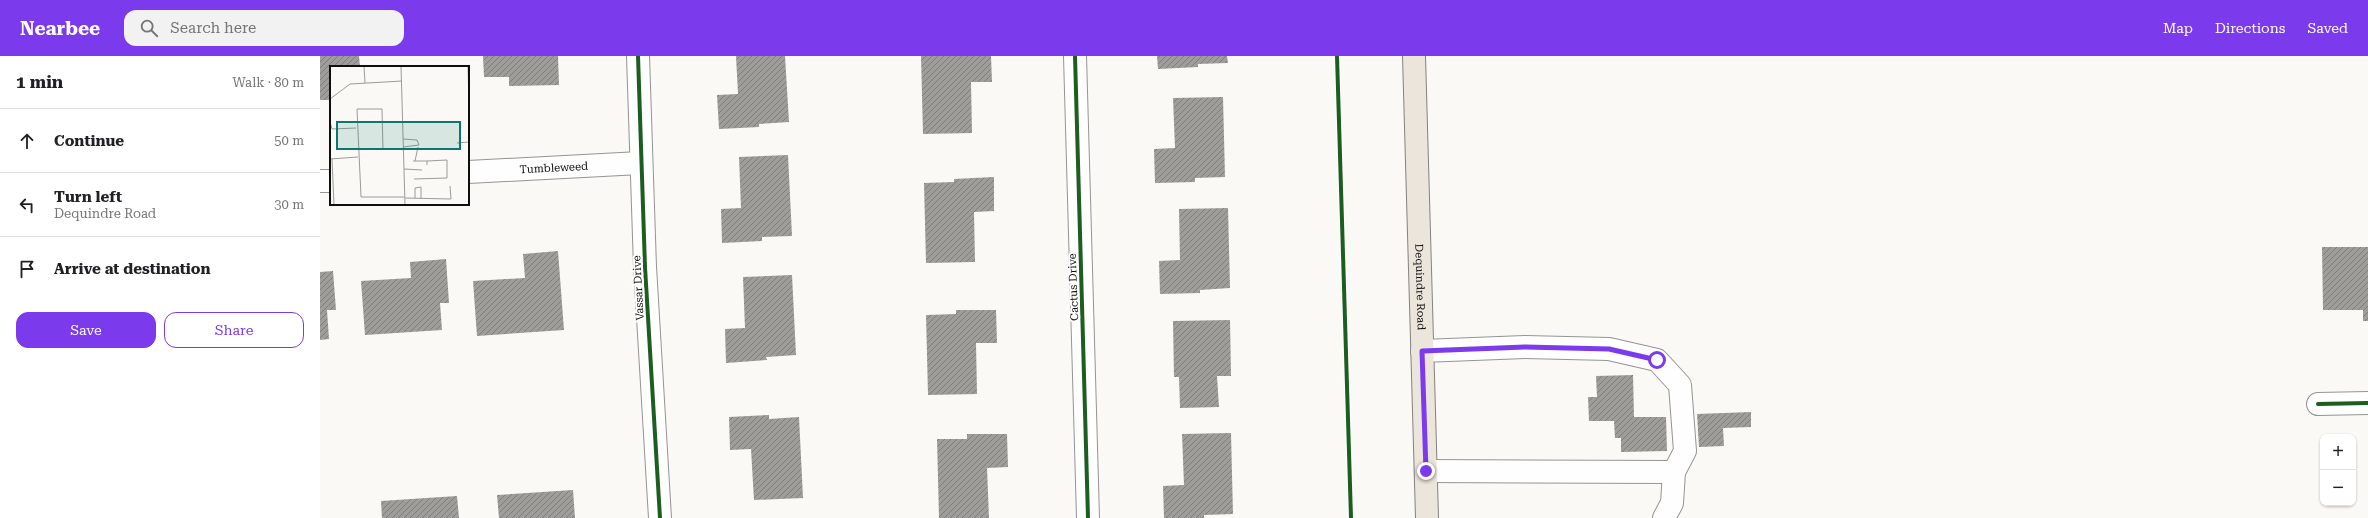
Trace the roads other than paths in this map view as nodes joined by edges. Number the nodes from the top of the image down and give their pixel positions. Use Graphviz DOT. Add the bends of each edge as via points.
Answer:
graph roads {
  1 [pos="638,56"];
  2 [pos="1076,56"];
  3 [pos="1414,56"];
  4 [pos="640,163"];
  5 [pos="469,172"];
  6 [pos="1422,351"];
  7 [pos="2368,403"];
  8 [pos="2318,404"];
  9 [pos="1426,471"];
  10 [pos="1674,472"];
  11 [pos="660,518"];
  12 [pos="1088,518"];
  13 [pos="1427,518"];
  14 [pos="1664,518"];
  1 -- 4 [label="street, Vassar Drive"];
  2 -- 12 [label="street, Cactus Drive"];
  3 -- 6 [label="main road, Dequindre Road"];
  4 -- 5 [label="street, Tumbleweed"];
  4 -- 11 [label="street, Vassar Drive"];
  6 -- 9 [label="main road, Dequindre Road"];
  6 -- 10 [label="street" via="1525,347 1609,349 1657,360 1680,385 1685,451"];
  7 -- 8 [label="street"];
  9 -- 10 [label="street"];
  9 -- 13 [label="main road, Dequindre Road"];
  10 -- 14 [label="street" via="1672,503"];
}
